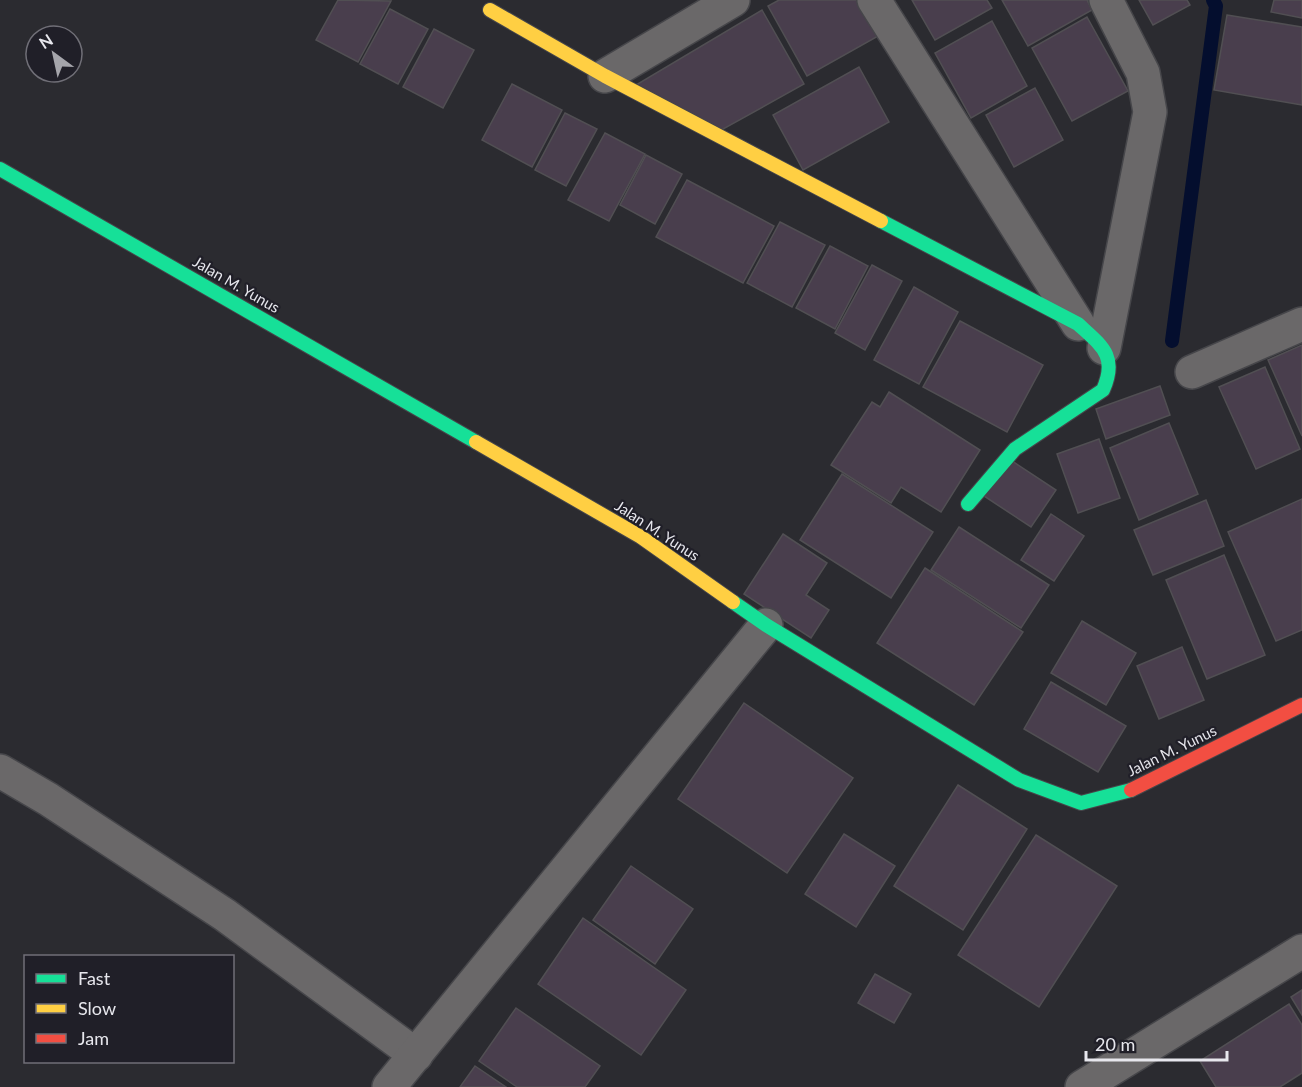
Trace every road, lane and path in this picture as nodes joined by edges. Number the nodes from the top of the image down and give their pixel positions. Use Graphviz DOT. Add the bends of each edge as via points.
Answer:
graph roads {
  1 [pos="732,0"];
  2 [pos="874,0"];
  3 [pos="1106,0"];
  4 [pos="486,3"];
  5 [pos="605,76"];
  6 [pos="0,169"];
  7 [pos="1078,324"];
  8 [pos="1302,324"];
  9 [pos="1104,348"];
  10 [pos="1192,372"];
  11 [pos="968,504"];
  12 [pos="766,625"];
  13 [pos="1302,705"];
  14 [pos="0,771"];
  15 [pos="1302,951"];
  16 [pos="416,1054"];
  17 [pos="389,1087"];
  18 [pos="1082,1087"];
  1 -- 5 [label="street"];
  2 -- 7 [label="street"];
  3 -- 9 [label="street" via="1143,73 1150,112"];
  4 -- 5 [label="street"];
  5 -- 7 [label="street"];
  6 -- 12 [label="street, Jalan M. Yunus" via="641,537"];
  7 -- 9 [label="street"];
  8 -- 10 [label="street"];
  9 -- 11 [label="street" via="1110,374 1107,386 1015,449"];
  12 -- 13 [label="street, Jalan M. Yunus" via="1019,780 1081,803 1138,788"];
  12 -- 16 [label="street"];
  14 -- 16 [label="street" via="225,915"];
  15 -- 18 [label="street"];
  16 -- 17 [label="street"];
}
